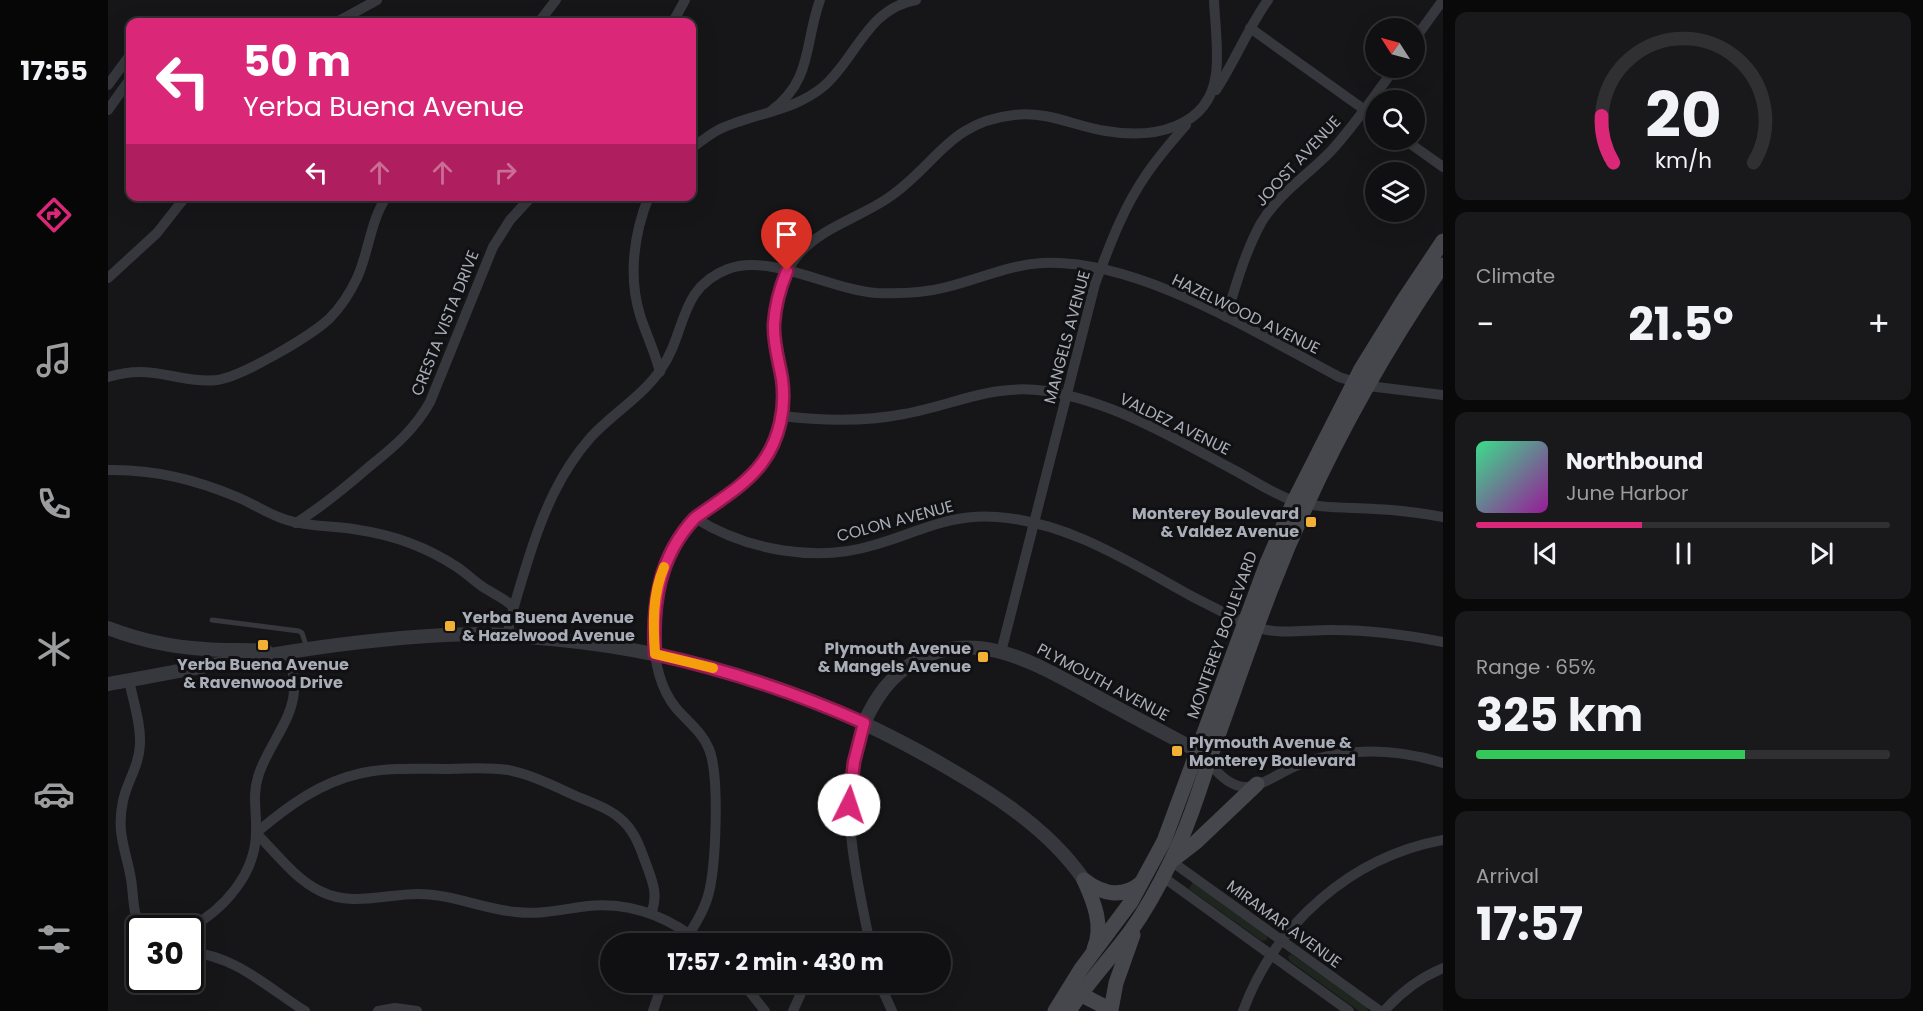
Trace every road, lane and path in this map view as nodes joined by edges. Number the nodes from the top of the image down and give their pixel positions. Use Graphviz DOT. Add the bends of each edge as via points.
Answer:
graph roads {
  1 [pos="377,0"];
  2 [pos="556,0"];
  3 [pos="685,0"];
  4 [pos="820,0"];
  5 [pos="916,0"];
  6 [pos="1214,0"];
  7 [pos="1268,0"];
  8 [pos="1443,0"];
  9 [pos="344,18"];
  10 [pos="542,18"];
  11 [pos="676,18"];
  12 [pos="1425,25"];
  13 [pos="1250,28"];
  14 [pos="126,60"];
  15 [pos="1388,78"];
  16 [pos="108,85"];
  17 [pos="126,85"];
  18 [pos="1204,107"];
  19 [pos="108,110"];
  20 [pos="1364,110"];
  21 [pos="763,116"];
  22 [pos="696,145"];
  23 [pos="1419,150"];
  24 [pos="1443,167"];
  25 [pos="182,201"];
  26 [pos="384,201"];
  27 [pos="527,201"];
  28 [pos="648,201"];
  29 [pos="1443,241"];
  30 [pos="1443,265"];
  31 [pos="1102,269"];
  32 [pos="787,271"];
  33 [pos="108,278"];
  34 [pos="1226,316"];
  35 [pos="660,372"];
  36 [pos="108,377"];
  37 [pos="1361,384"];
  38 [pos="1443,395"];
  39 [pos="1066,396"];
  40 [pos="782,416"];
  41 [pos="108,470"];
  42 [pos="1301,502"];
  43 [pos="1443,517"];
  44 [pos="695,518"];
  45 [pos="296,523"];
  46 [pos="1035,523"];
  47 [pos="513,607"];
  48 [pos="212,620"];
  49 [pos="1251,625"];
  50 [pos="108,628"];
  51 [pos="507,636"];
  52 [pos="1443,642"];
  53 [pos="214,650"];
  54 [pos="308,650"];
  55 [pos="1001,652"];
  56 [pos="289,653"];
  57 [pos="655,654"];
  58 [pos="208,667"];
  59 [pos="129,680"];
  60 [pos="108,684"];
  61 [pos="864,723"];
  62 [pos="1204,757"];
  63 [pos="1443,763"];
  64 [pos="1257,784"];
  65 [pos="256,833"];
  66 [pos="1443,840"];
  67 [pos="1171,861"];
  68 [pos="1163,877"];
  69 [pos="1084,880"];
  70 [pos="1143,881"];
  71 [pos="1144,910"];
  72 [pos="651,914"];
  73 [pos="134,915"];
  74 [pos="204,919"];
  75 [pos="680,933"];
  76 [pos="690,933"];
  77 [pos="868,933"];
  78 [pos="1281,940"];
  79 [pos="204,954"];
  80 [pos="1270,954"];
  81 [pos="1092,955"];
  82 [pos="1443,968"];
  83 [pos="659,993"];
  84 [pos="751,993"];
  85 [pos="801,993"];
  86 [pos="884,993"];
  87 [pos="1080,994"];
  88 [pos="1111,1010"];
  89 [pos="305,1011"];
  90 [pos="378,1011"];
  91 [pos="417,1011"];
  92 [pos="653,1011"];
  93 [pos="765,1011"];
  94 [pos="793,1011"];
  95 [pos="892,1011"];
  96 [pos="1055,1011"];
  97 [pos="1069,1011"];
  98 [pos="1243,1011"];
  99 [pos="1349,1011"];
  100 [pos="1382,1011"];
  1 -- 9 [label="street"];
  2 -- 10 [label="street"];
  3 -- 11 [label="street"];
  4 -- 21 [label="street" via="801,77 784,100"];
  5 -- 21 [label="street" via="897,6 871,25 836,74 809,97"];
  6 -- 18 [label="street" via="1216,78"];
  7 -- 13 [label="street, MANGELS AVENUE"];
  8 -- 12 [label="street"];
  13 -- 18 [label="street, MANGELS AVENUE"];
  13 -- 20 [label="street"];
  14 -- 16 [label="street"];
  15 -- 20 [label="street, JOOST AVENUE"];
  17 -- 19 [label="street"];
  18 -- 31 [label="street, MANGELS AVENUE" via="1146,175 1126,209"];
  18 -- 32 [label="street" via="1176,127 1145,133 1106,131 1034,114 976,125 939,150 893,195 811,243"];
  20 -- 34 [label="street, JOOST AVENUE" via="1331,151 1284,193 1262,221"];
  21 -- 22 [label="street" via="717,130"];
  23 -- 24 [label="street"];
  25 -- 33 [label="street" via="157,233"];
  26 -- 36 [label="street" via="349,295 315,330 233,376 202,380 140,372"];
  27 -- 45 [label="street, CRESTA VISTA DRIVE" via="493,247 430,402 414,426 332,499"];
  28 -- 35 [label="street" via="635,248 634,282 640,315"];
  29 -- 37 [label="main road, MONTEREY BOULEVARD" via="1390,321"];
  30 -- 37 [label="main road, MONTEREY BOULEVARD"];
  31 -- 32 [label="street, HAZELWOOD AVENUE" via="1064,263 1026,264 949,287 893,294 853,290"];
  31 -- 34 [label="street, HAZELWOOD AVENUE" via="1167,290"];
  31 -- 39 [label="street, MANGELS AVENUE"];
  32 -- 35 [label="street, HAZELWOOD AVENUE" via="758,264 717,274 691,298 674,347"];
  32 -- 40 [label="street" via="774,325 782,380"];
  34 -- 37 [label="street, HAZELWOOD AVENUE" via="1339,377"];
  35 -- 47 [label="street, HAZELWOOD AVENUE" via="589,440 563,475 543,514"];
  37 -- 38 [label="street, HAZELWOOD AVENUE"];
  37 -- 42 [label="main road, MONTEREY BOULEVARD"];
  39 -- 40 [label="street, VALDEZ AVENUE" via="1009,389 884,417 842,420"];
  39 -- 42 [label="street, VALDEZ AVENUE" via="1157,429"];
  39 -- 46 [label="street, MANGELS AVENUE"];
  40 -- 44 [label="street" via="763,462 739,487"];
  41 -- 45 [label="street" via="201,483"];
  42 -- 43 [label="street, VALDEZ AVENUE"];
  42 -- 49 [label="main road, MONTEREY BOULEVARD" via="1288,547"];
  44 -- 46 [label="street, COLON AVENUE" via="713,530 750,542 812,553 863,548 954,519 995,517"];
  44 -- 57 [label="street" via="670,554 659,581 654,610"];
  45 -- 47 [label="street" via="358,529 399,540 455,566"];
  46 -- 49 [label="street, COLON AVENUE" via="1089,542"];
  46 -- 55 [label="street, MANGELS AVENUE"];
  47 -- 51 [label="street, HAZELWOOD AVENUE"];
  48 -- 54 [label="lane" via="299,631"];
  49 -- 52 [label="street, COLON AVENUE" via="1271,631 1368,631"];
  49 -- 62 [label="main road, MONTEREY BOULEVARD"];
  50 -- 53 [label="street" via="173,647"];
  51 -- 54 [label="street" via="399,638"];
  51 -- 57 [label="street"];
  53 -- 56 [label="street"];
  53 -- 58 [label="street"];
  54 -- 56 [label="street"];
  55 -- 61 [label="street, PLYMOUTH AVENUE" via="964,647 926,656 892,678"];
  55 -- 62 [label="street, PLYMOUTH AVENUE" via="1045,670"];
  56 -- 58 [label="street"];
  56 -- 65 [label="street" via="292,704 258,774 254,802"];
  57 -- 61 [label="street" via="755,681"];
  57 -- 76 [label="street" via="665,690 703,737 714,769 714,862 700,915"];
  58 -- 59 [label="street"];
  59 -- 60 [label="street"];
  59 -- 73 [label="street" via="141,741 136,770 123,799 120,832"];
  61 -- 69 [label="street" via="940,763 1010,809 1055,845"];
  61 -- 77 [label="street" via="849,805"];
  62 -- 64 [label="street, PLYMOUTH AVENUE" via="1228,781 1245,787"];
  62 -- 67 [label="main road, MONTEREY BOULEVARD"];
  62 -- 70 [label="main road, MONTEREY BOULEVARD"];
  63 -- 64 [label="street, PLYMOUTH AVENUE" via="1407,753 1342,753 1297,766"];
  64 -- 67 [label="main road"];
  65 -- 72 [label="street" via="306,883 334,897 365,899 422,894 515,912 603,905"];
  65 -- 72 [label="street" via="302,797 362,773 403,769 507,770 598,805 623,821 639,844 654,885 656,895"];
  65 -- 74 [label="street" via="249,864 232,893"];
  66 -- 78 [label="street" via="1406,850 1346,879"];
  67 -- 68 [label="main road, MONTEREY BOULEVARD"];
  67 -- 78 [label="street, MIRAMAR AVENUE"];
  68 -- 71 [label="main road, MONTEREY BOULEVARD"];
  68 -- 80 [label="street, MIRAMAR AVENUE"];
  69 -- 70 [label="main road" via="1101,891 1120,893"];
  69 -- 81 [label="main road" via="1098,919"];
  70 -- 81 [label="main road, MONTEREY BOULEVARD"];
  71 -- 87 [label="main road, MONTEREY BOULEVARD"];
  71 -- 88 [label="main road" via="1120,969"];
  72 -- 75 [label="street" via="665,919"];
  78 -- 80 [label="street"];
  78 -- 100 [label="street, MIRAMAR AVENUE"];
  79 -- 89 [label="street" via="233,963"];
  80 -- 98 [label="street"];
  80 -- 99 [label="street, MIRAMAR AVENUE"];
  81 -- 96 [label="main road, MONTEREY BOULEVARD"];
  82 -- 100 [label="street" via="1408,987"];
  83 -- 92 [label="street"];
  84 -- 93 [label="street"];
  85 -- 94 [label="street"];
  86 -- 95 [label="street"];
  87 -- 88 [label="main road"];
  87 -- 97 [label="main road, MONTEREY BOULEVARD"];
  90 -- 91 [label="street"];
}
